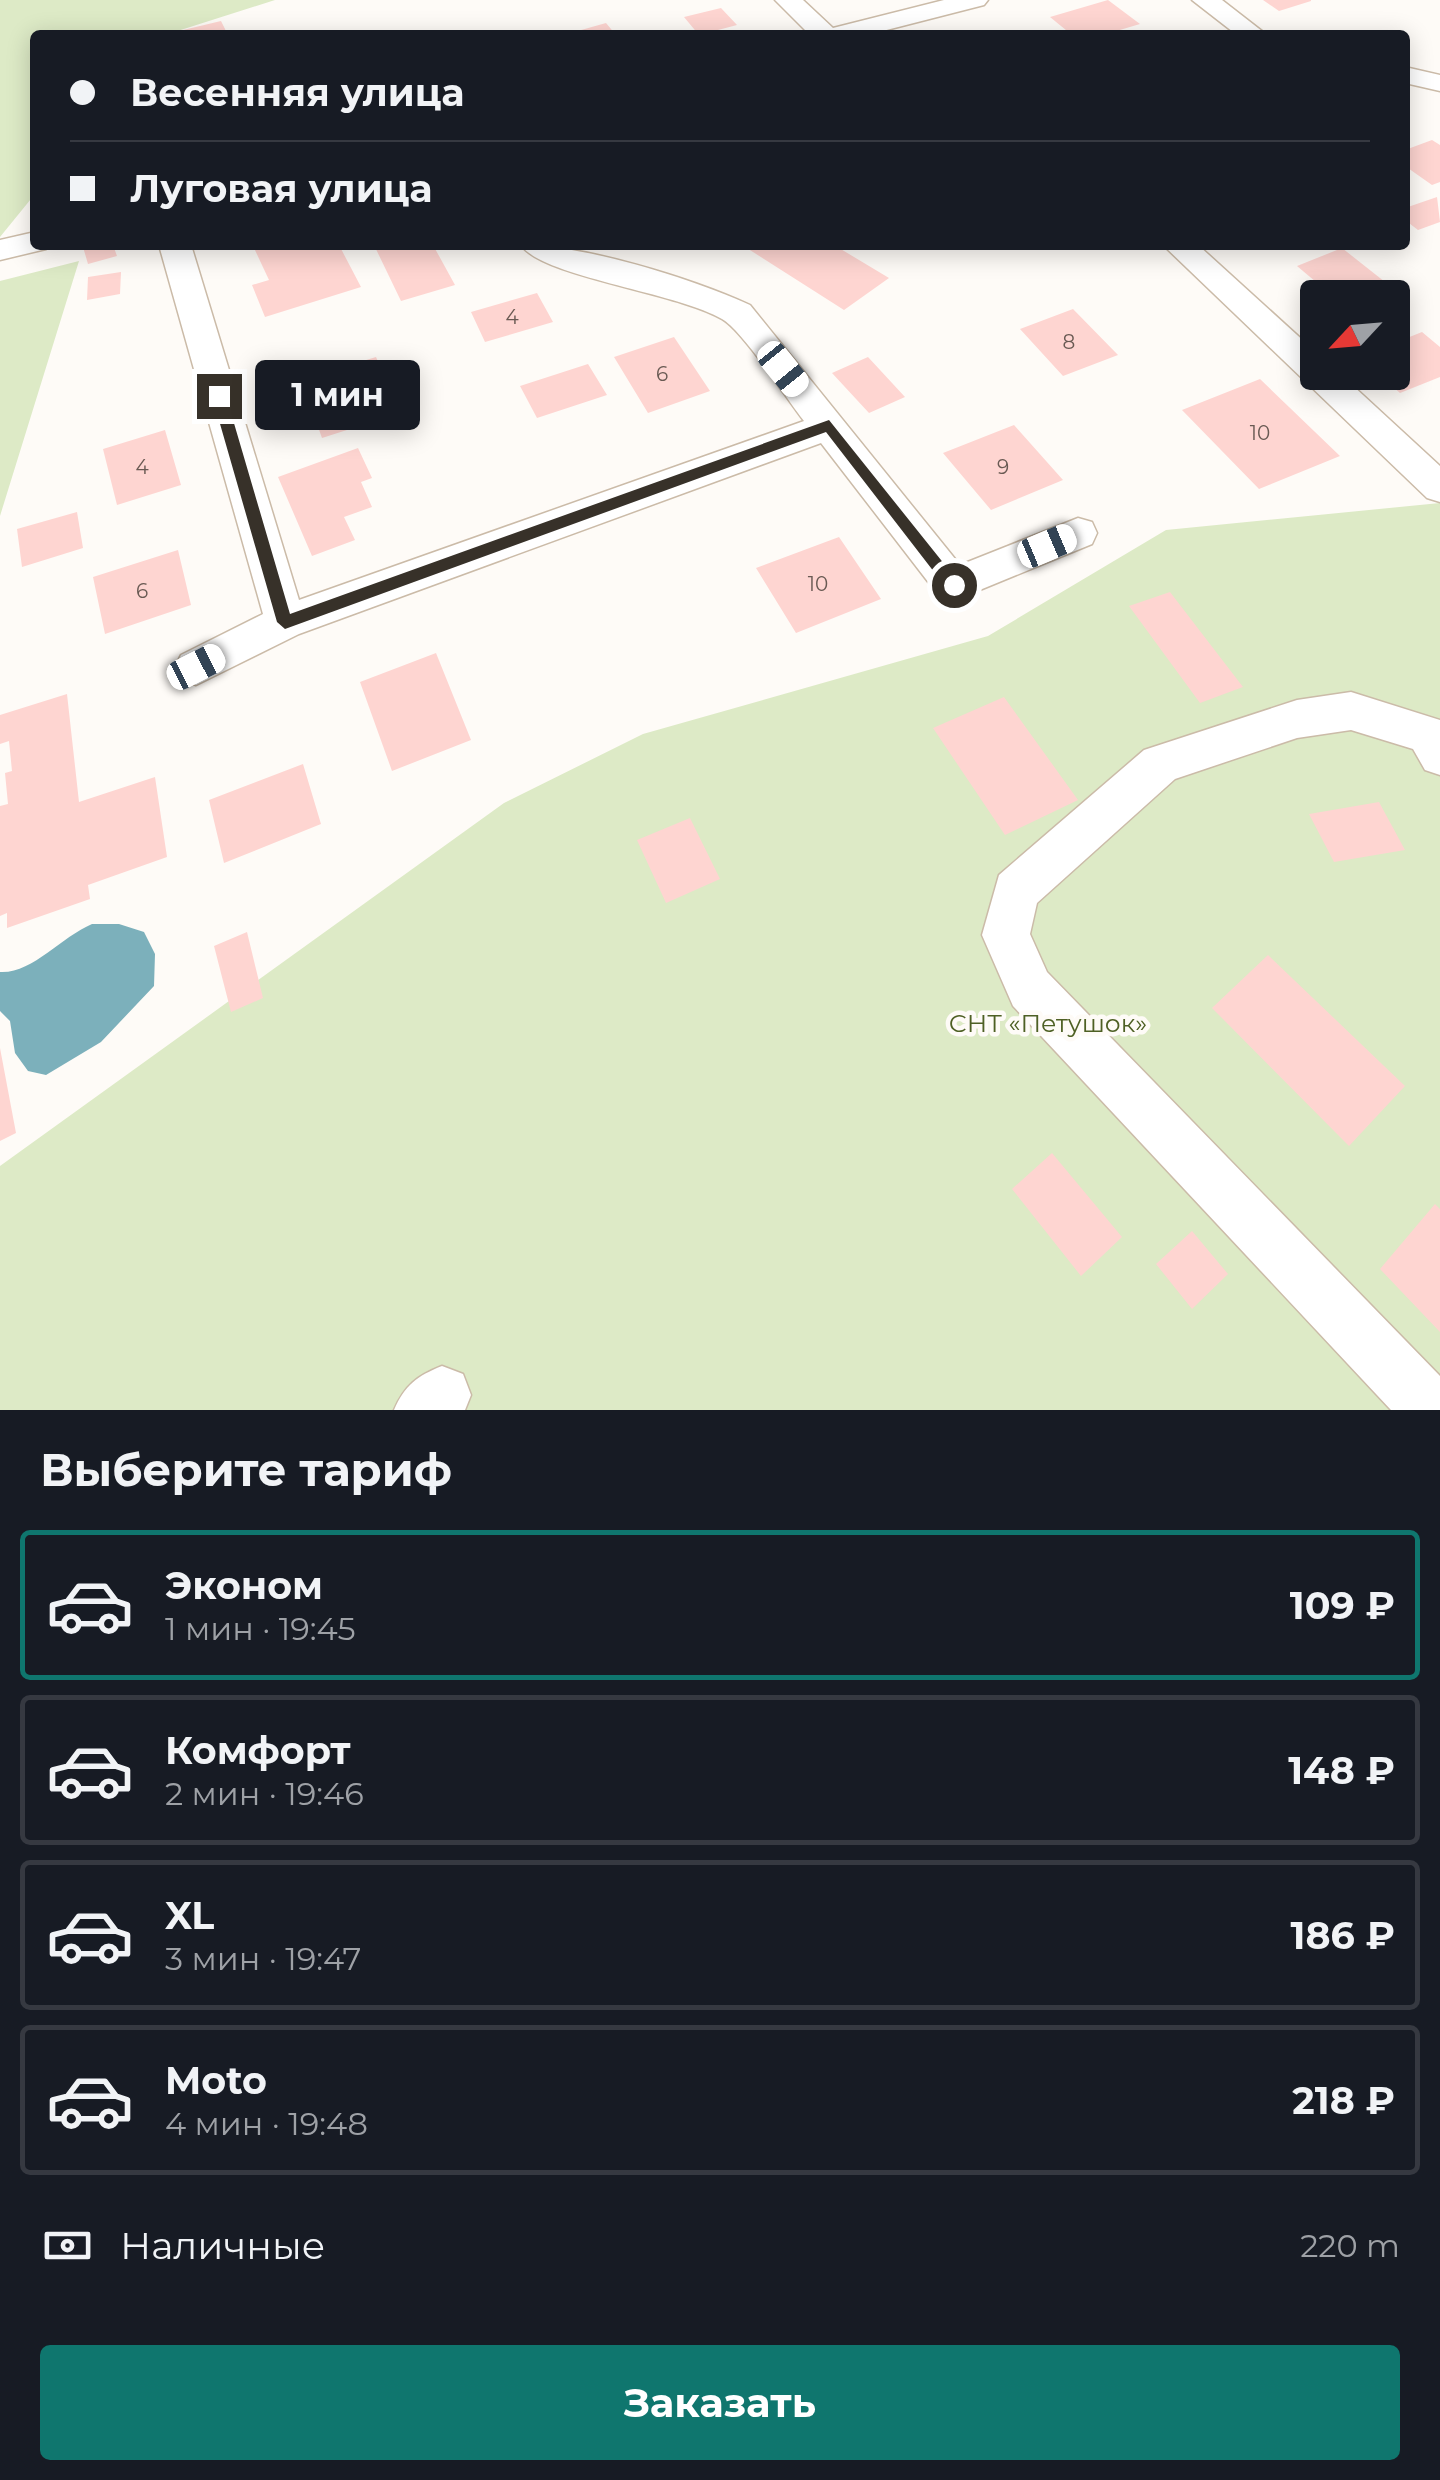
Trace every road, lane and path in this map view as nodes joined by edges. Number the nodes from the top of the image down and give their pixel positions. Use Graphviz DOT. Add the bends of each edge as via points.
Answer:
graph roads {
  1 [pos="788,0"];
  2 [pos="976,0"];
  3 [pos="1205,0"];
  4 [pos="820,30"];
  5 [pos="855,30"];
  6 [pos="1247,30"];
  7 [pos="1410,76"];
  8 [pos="1440,83"];
  9 [pos="176,250"];
  10 [pos="543,250"];
  11 [pos="1185,250"];
  12 [pos="829,426"];
  13 [pos="1440,488"];
  14 [pos="1078,533"];
  15 [pos="285,622"];
  16 [pos="196,667"];
  17 [pos="1440,756"];
  18 [pos="1432,1410"];
  1 -- 4 [label="street"];
  2 -- 5 [label="street"];
  3 -- 6 [label="street"];
  7 -- 8 [label="street"];
  9 -- 15 [label="street"];
  10 -- 12 [label="street" via="694,292 738,313"];
  11 -- 13 [label="street"];
  12 -- 14 [label="street" via="954,585"];
  12 -- 15 [label="street"];
  15 -- 16 [label="street"];
  17 -- 18 [label="street" via="1428,735 1351,711 1297,719 1160,764 1016,890 1006,935 1030,989"];
}
